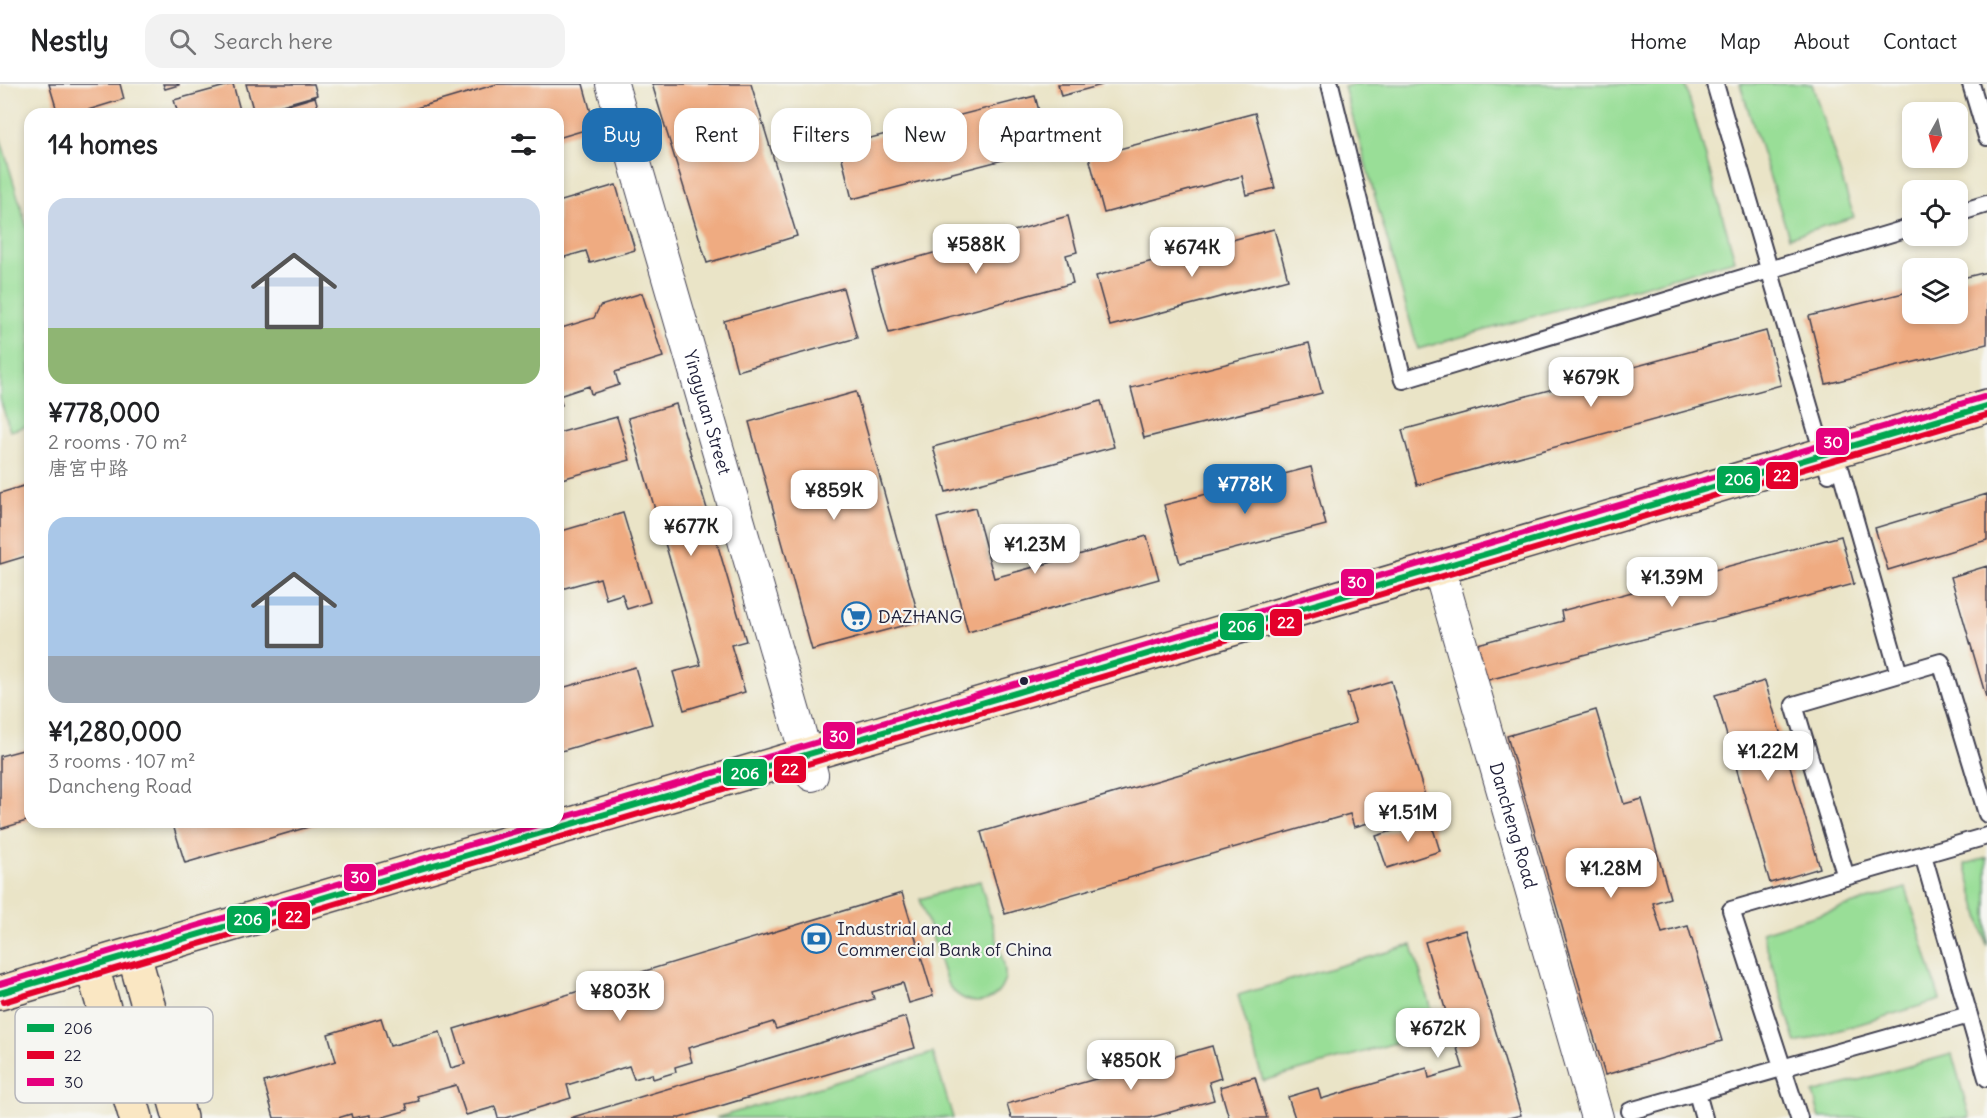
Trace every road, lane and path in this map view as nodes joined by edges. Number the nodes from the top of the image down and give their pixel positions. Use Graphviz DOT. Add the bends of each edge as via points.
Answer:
graph roads {
  1 [pos="612,84"];
  2 [pos="1330,84"];
  3 [pos="1715,84"];
  4 [pos="1971,84"];
  5 [pos="1987,137"];
  6 [pos="1987,204"];
  7 [pos="1968,210"];
  8 [pos="1902,230"];
  9 [pos="1770,271"];
  10 [pos="1987,406"];
  11 [pos="1987,429"];
  12 [pos="1831,466"];
  13 [pos="1442,578"];
  14 [pos="1899,674"];
  15 [pos="810,765"];
  16 [pos="1987,814"];
  17 [pos="1987,836"];
  18 [pos="1923,855"];
  19 [pos="1846,877"];
  20 [pos="136,964"];
  21 [pos="95,976"];
  22 [pos="0,993"];
  23 [pos="19,1007"];
  24 [pos="104,1007"];
  25 [pos="148,1007"];
  26 [pos="15,1009"];
  27 [pos="0,1015"];
  28 [pos="1969,1015"];
  29 [pos="1783,1069"];
  30 [pos="1987,1078"];
  31 [pos="1697,1093"];
  32 [pos="132,1103"];
  33 [pos="176,1103"];
  34 [pos="1630,1111"];
  35 [pos="136,1118"];
  36 [pos="180,1118"];
  37 [pos="1597,1118"];
  38 [pos="1704,1118"];
  39 [pos="1799,1118"];
  1 -- 15 [label="street, Yingyuan Street"];
  2 -- 9 [label="lane" via="1403,381"];
  3 -- 9 [label="lane"];
  4 -- 5 [label="lane"];
  6 -- 7 [label="lane"];
  8 -- 9 [label="lane"];
  9 -- 12 [label="lane"];
  10 -- 12 [label="main road"];
  11 -- 12 [label="main road"];
  12 -- 13 [label="main road"];
  12 -- 14 [label="lane"];
  13 -- 15 [label="main road"];
  13 -- 37 [label="street, Dancheng Road"];
  14 -- 16 [label="lane" via="1941,662"];
  14 -- 19 [label="lane" via="1794,705"];
  15 -- 20 [label="main road"];
  17 -- 18 [label="lane"];
  18 -- 19 [label="lane"];
  18 -- 28 [label="lane"];
  19 -- 29 [label="lane" via="1731,910"];
  20 -- 21 [label="main road"];
  20 -- 25 [label="main road"];
  21 -- 22 [label="main road"];
  21 -- 23 [label="main road"];
  21 -- 24 [label="main road"];
  26 -- 27 [label="main road"];
  28 -- 29 [label="lane"];
  28 -- 30 [label="lane"];
  29 -- 31 [label="lane"];
  29 -- 39 [label="lane"];
  31 -- 34 [label="lane"];
  31 -- 38 [label="lane"];
  32 -- 35 [label="main road"];
  33 -- 36 [label="main road"];
}
